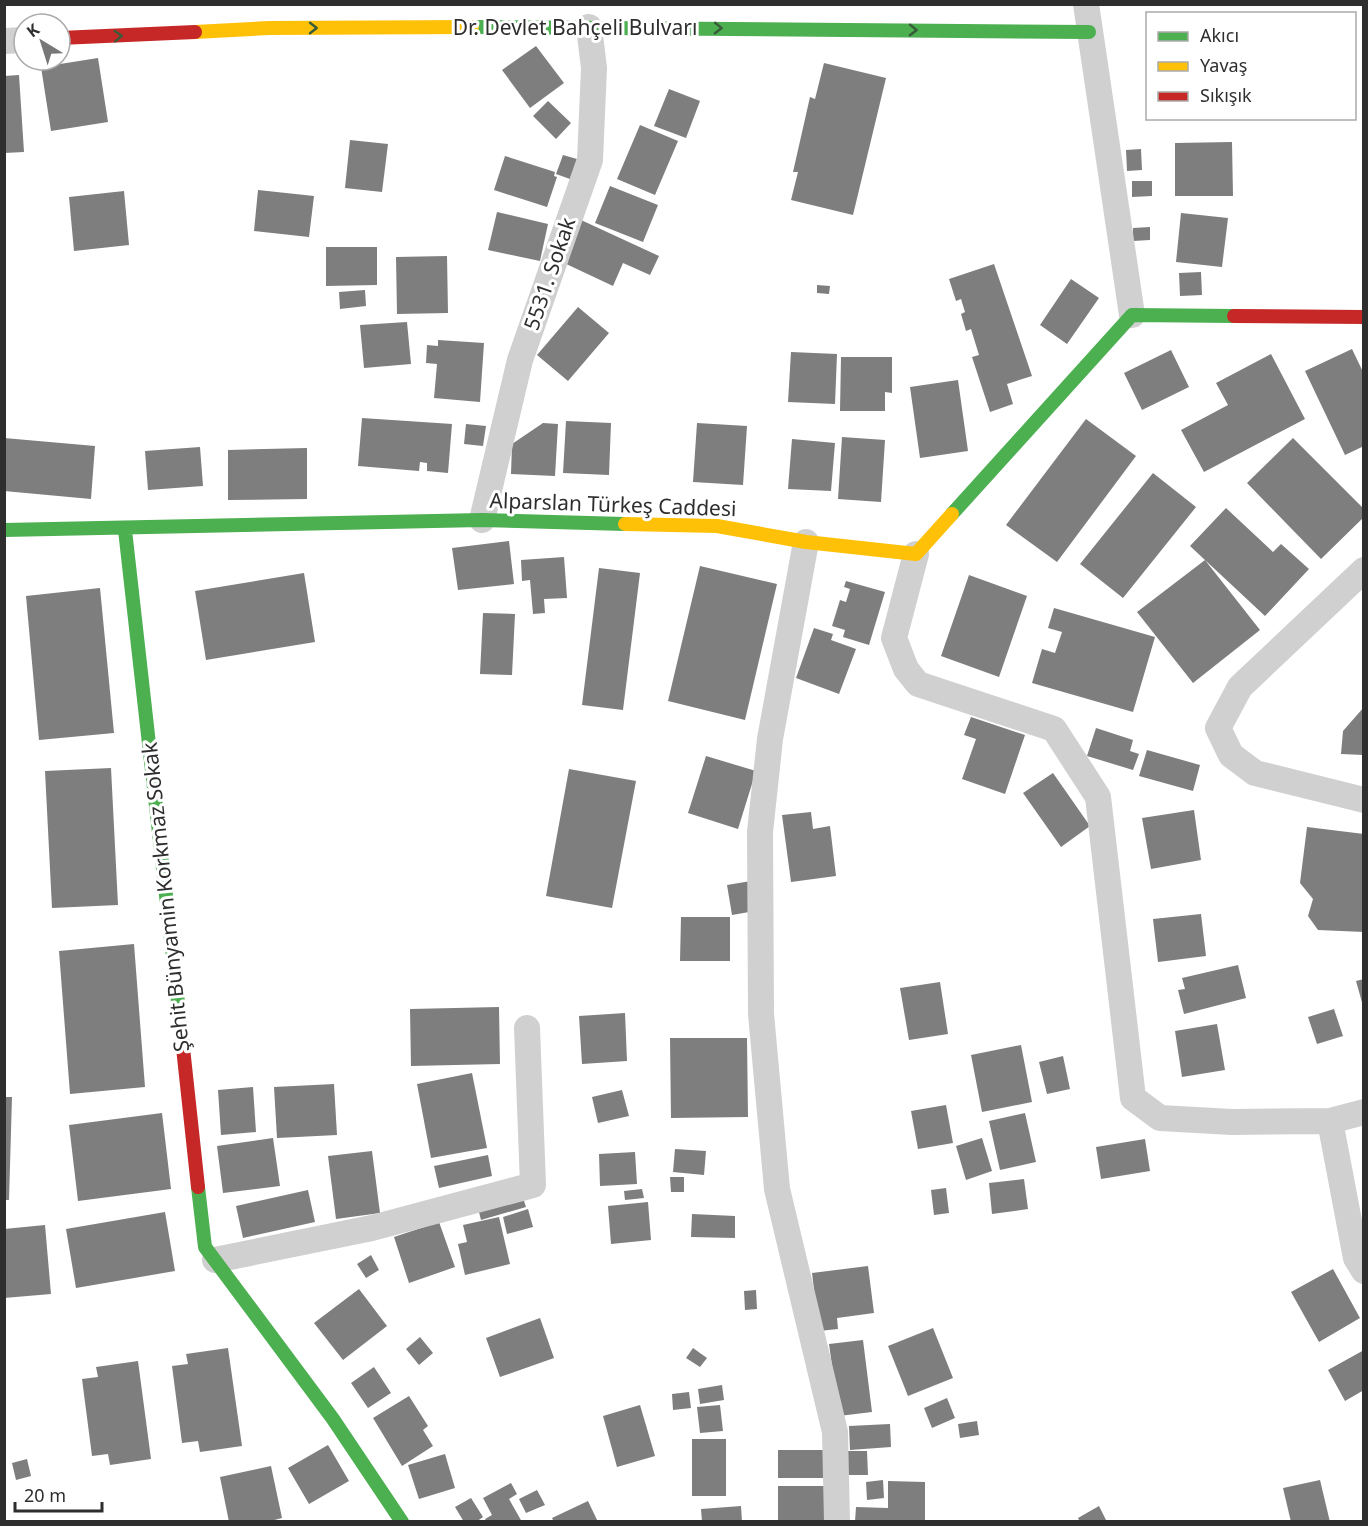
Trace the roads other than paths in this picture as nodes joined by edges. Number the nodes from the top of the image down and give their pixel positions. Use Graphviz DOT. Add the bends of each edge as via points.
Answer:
graph roads {
  1 [pos="1086,4"];
  2 [pos="589,27"];
  3 [pos="1089,32"];
  4 [pos="72,37"];
  5 [pos="1132,315"];
  6 [pos="1364,317"];
  7 [pos="482,520"];
  8 [pos="4,530"];
  9 [pos="125,530"];
  10 [pos="806,542"];
  11 [pos="916,554"];
  12 [pos="1364,570"];
  13 [pos="1364,800"];
  14 [pos="527,1028"];
  15 [pos="1364,1112"];
  16 [pos="1330,1121"];
  17 [pos="215,1260"];
  18 [pos="1364,1271"];
  19 [pos="402,1521"];
  20 [pos="837,1521"];
  1 -- 3 [label="street"];
  2 -- 3 [label="street, Dr. Devlet Bahçeli Bulvarı, one-way"];
  4 -- 2 [label="street, Dr. Devlet Bahçeli Bulvarı, one-way" via="269,28"];
  2 -- 7 [label="street, 5531. Sokak" via="594,68 590,160 520,360"];
  3 -- 5 [label="street"];
  5 -- 6 [label="street"];
  5 -- 11 [label="street"];
  7 -- 9 [label="street, Alparslan Türkeş Caddesi"];
  7 -- 10 [label="street, Alparslan Türkeş Caddesi" via="717,526"];
  8 -- 9 [label="street, Alparslan Türkeş Caddesi"];
  9 -- 17 [label="street, Şehit Bünyamin Korkmaz Sokak" via="205,1247"];
  10 -- 11 [label="street, Alparslan Türkeş Caddesi"];
  10 -- 20 [label="street" via="770,739 760,832 761,1014 777,1189 835,1432"];
  11 -- 16 [label="street" via="894,638 906,669 918,684 1054,729 1098,797 1133,1098 1160,1118"];
  12 -- 13 [label="street" via="1240,687 1218,728 1231,755 1255,773"];
  14 -- 17 [label="street" via="533,1185 372,1228"];
  15 -- 16 [label="street"];
  16 -- 18 [label="street" via="1356,1258"];
  17 -- 19 [label="street, Şehit Bünyamin Korkmaz Sokak" via="333,1419"];
}
